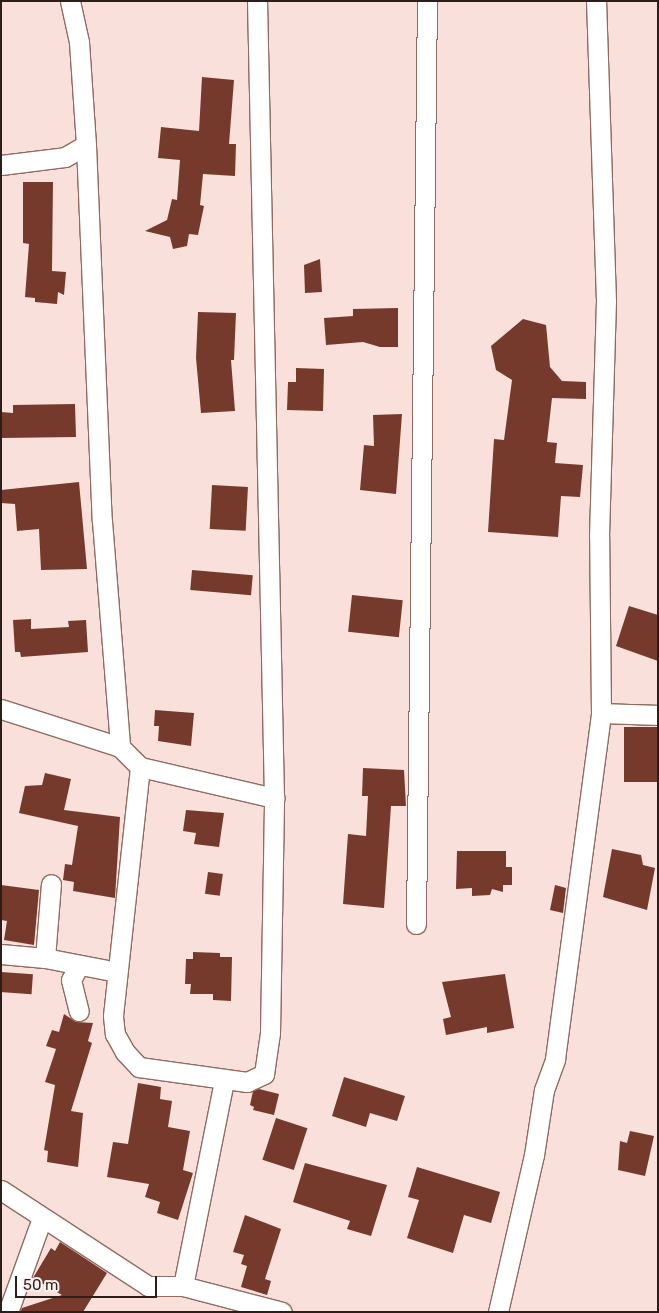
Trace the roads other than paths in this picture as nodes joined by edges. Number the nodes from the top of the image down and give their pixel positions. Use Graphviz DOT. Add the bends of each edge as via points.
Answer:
graph roads {
  1 [pos="70,1"];
  2 [pos="257,1"];
  3 [pos="427,1"];
  4 [pos="596,1"];
  5 [pos="86,145"];
  6 [pos="1,165"];
  7 [pos="1,709"];
  8 [pos="602,713"];
  9 [pos="658,715"];
  10 [pos="120,747"];
  11 [pos="140,767"];
  12 [pos="274,798"];
  13 [pos="51,884"];
  14 [pos="416,924"];
  15 [pos="1,954"];
  16 [pos="45,958"];
  17 [pos="79,965"];
  18 [pos="117,972"];
  19 [pos="79,1011"];
  20 [pos="224,1080"];
  21 [pos="1,1190"];
  22 [pos="42,1218"];
  23 [pos="183,1286"];
  24 [pos="8,1312"];
  25 [pos="282,1312"];
  26 [pos="498,1312"];
  1 -- 5 [label="street" via="79,42"];
  2 -- 12 [label="street"];
  3 -- 14 [label="street"];
  4 -- 8 [label="street" via="606,301 599,536"];
  5 -- 6 [label="street" via="66,157"];
  5 -- 10 [label="street" via="104,540"];
  7 -- 10 [label="street"];
  8 -- 9 [label="street"];
  8 -- 26 [label="street" via="555,1059 544,1090 534,1155"];
  10 -- 11 [label="street"];
  11 -- 12 [label="street"];
  11 -- 18 [label="street"];
  12 -- 20 [label="street" via="270,1033 264,1074 247,1082"];
  13 -- 16 [label="street"];
  15 -- 16 [label="street"];
  16 -- 17 [label="street"];
  17 -- 18 [label="street"];
  17 -- 19 [label="street" via="71,980"];
  18 -- 20 [label="street" via="113,1016 115,1034 125,1052 140,1067"];
  20 -- 23 [label="street"];
  21 -- 22 [label="street"];
  22 -- 23 [label="street" via="148,1286"];
  22 -- 24 [label="street"];
  23 -- 25 [label="street"];
}
